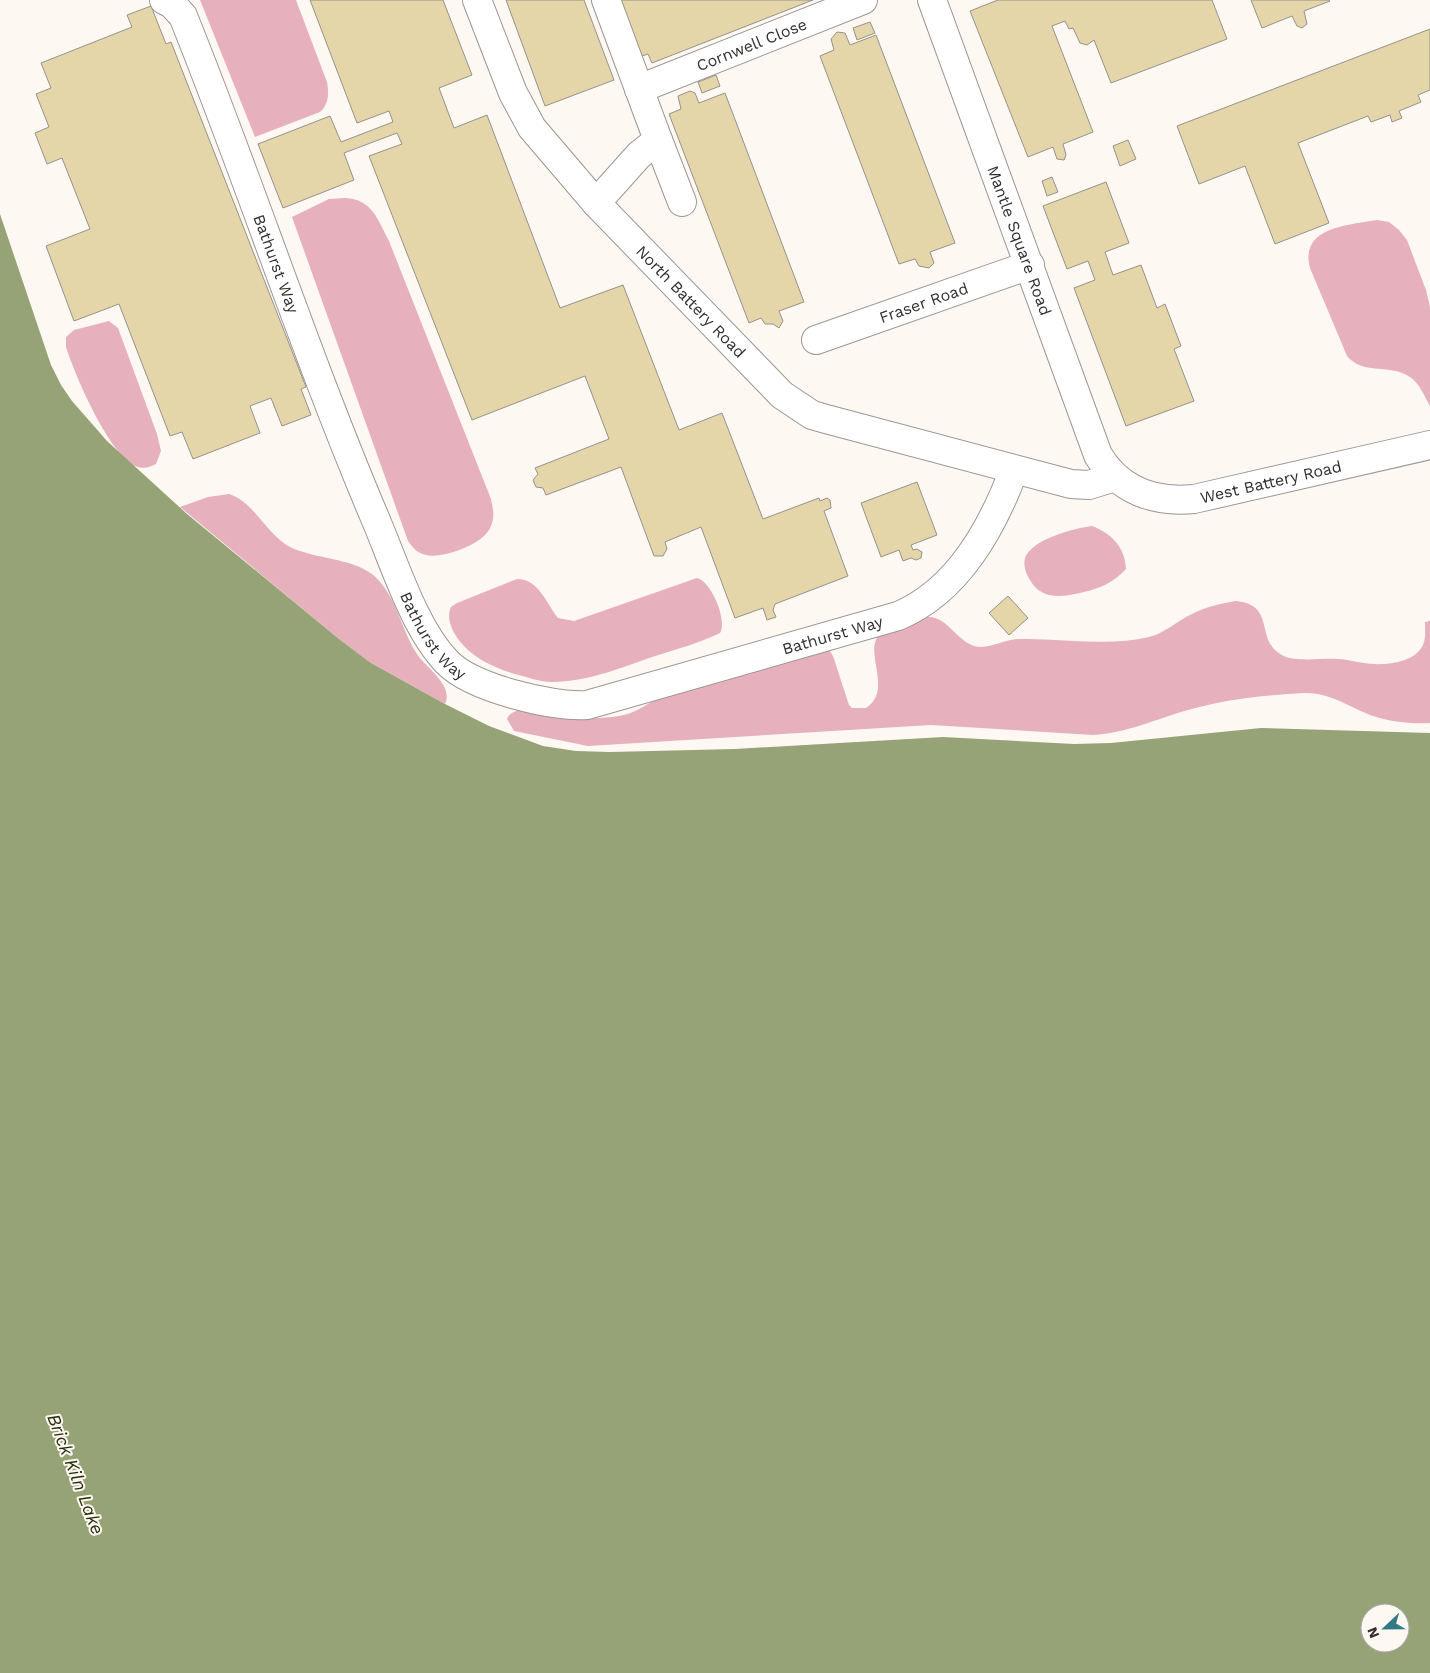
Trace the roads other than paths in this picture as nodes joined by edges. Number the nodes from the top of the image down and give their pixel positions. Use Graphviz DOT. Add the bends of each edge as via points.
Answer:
graph roads {
  1 [pos="164,0"];
  2 [pos="477,0"];
  3 [pos="606,0"];
  4 [pos="863,0"];
  5 [pos="932,0"];
  6 [pos="639,89"];
  7 [pos="658,140"];
  8 [pos="682,202"];
  9 [pos="596,203"];
  10 [pos="1030,265"];
  11 [pos="816,340"];
  12 [pos="1430,445"];
  13 [pos="1014,470"];
  14 [pos="1115,477"];
  1 -- 13 [label="lane, Bathurst Way" via="183,16 354,468 414,611 440,654 467,677 541,700 587,706 898,616 930,598 962,565 989,526"];
  2 -- 9 [label="lane, North Battery Road" via="525,118"];
  3 -- 6 [label="lane"];
  4 -- 6 [label="lane, Cornwell Close"];
  5 -- 10 [label="lane, Mantle Square Road"];
  6 -- 7 [label="lane"];
  7 -- 8 [label="lane"];
  7 -- 9 [label="lane" via="634,160"];
  9 -- 13 [label="lane, North Battery Road" via="767,382 800,408 845,426"];
  10 -- 11 [label="lane, Fraser Road"];
  10 -- 14 [label="lane, Mantle Square Road" via="1098,455"];
  12 -- 14 [label="lane, West Battery Road" via="1194,500 1151,497 1133,490"];
  13 -- 14 [label="lane, North Battery Road" via="1080,485 1098,484"];
}
